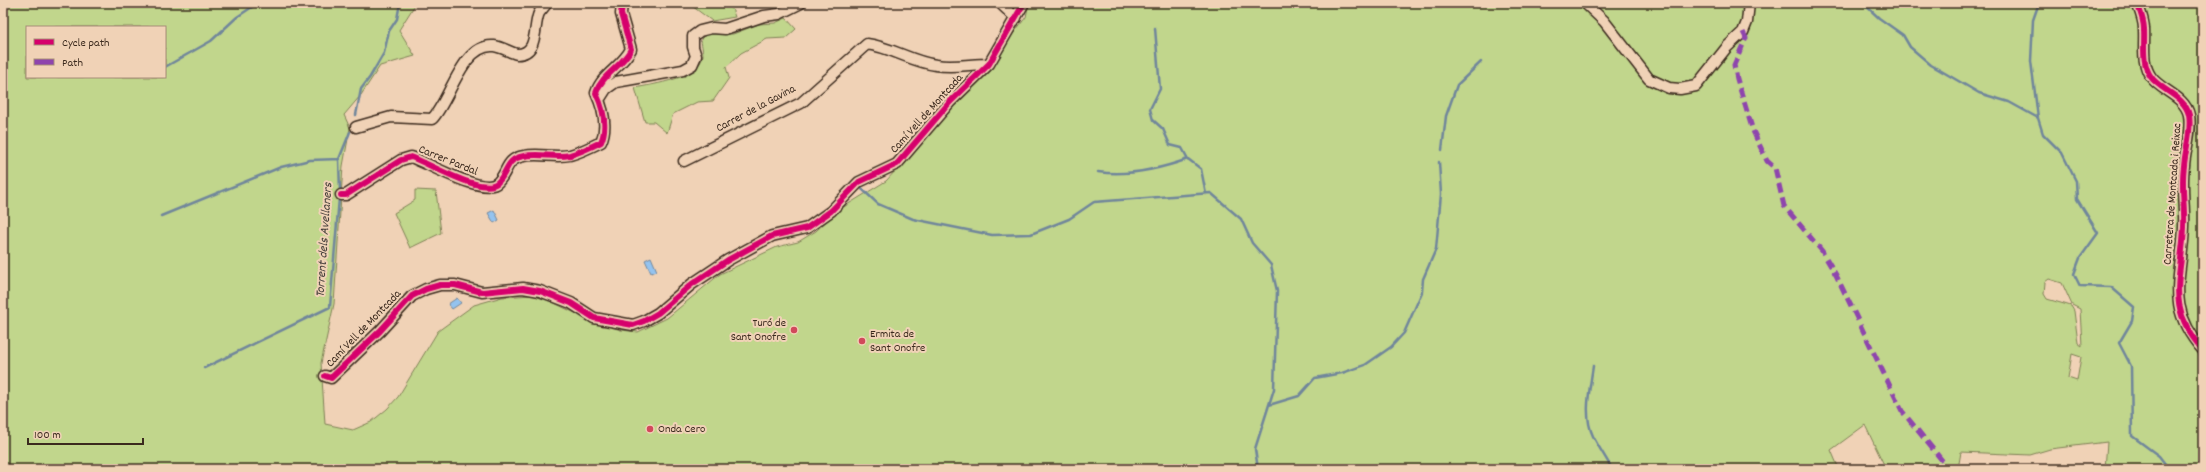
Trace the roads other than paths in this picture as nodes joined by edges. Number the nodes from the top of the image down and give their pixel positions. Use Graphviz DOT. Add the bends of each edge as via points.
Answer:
graph roads {
  1 [pos="547,3"];
  2 [pos="622,3"];
  3 [pos="800,3"];
  4 [pos="1000,3"];
  5 [pos="1024,3"];
  6 [pos="1585,3"];
  7 [pos="1749,3"];
  8 [pos="2137,3"];
  9 [pos="1016,18"];
  10 [pos="989,64"];
  11 [pos="599,100"];
  12 [pos="356,128"];
  13 [pos="684,161"];
  14 [pos="341,195"];
  15 [pos="2203,350"];
  16 [pos="325,376"];
  1 -- 12 [label="street" via="539,13 537,32 528,49 517,54 493,46 473,53 460,70 432,119 391,116"];
  2 -- 11 [label="street, Carrer Pardal" via="621,14 631,49 622,64 598,86 596,93"];
  3 -- 11 [label="street" via="778,14 725,29 700,31 693,36 696,56 692,65 683,70 616,82 606,88"];
  4 -- 9 [label="street"];
  5 -- 9 [label="street, Camí Vell de Montcada"];
  6 -- 7 [label="street" via="1604,21 1649,79 1680,90 1696,86 1727,47 1743,32"];
  8 -- 15 [label="street, Carretera de Montcada i Reixac" via="2144,28 2147,70 2151,77 2184,105 2188,113 2189,134 2183,168 2184,232 2177,294 2184,323"];
  9 -- 10 [label="street, Camí Vell de Montcada"];
  10 -- 13 [label="street, Carrer de la Gavina" via="935,65 867,44 801,103"];
  10 -- 16 [label="street, Camí Vell de Montcada" via="950,102 897,164 858,182 831,211 807,228 772,236 728,260 644,321 633,325 594,318 571,303 540,291 523,288 482,292 455,285 440,285 412,296 356,356 332,378"];
  11 -- 14 [label="street, Carrer Pardal" via="605,124 601,142 570,155 534,155 516,159 508,164 498,184 491,187 464,181 411,157 401,160 346,195"];
}
